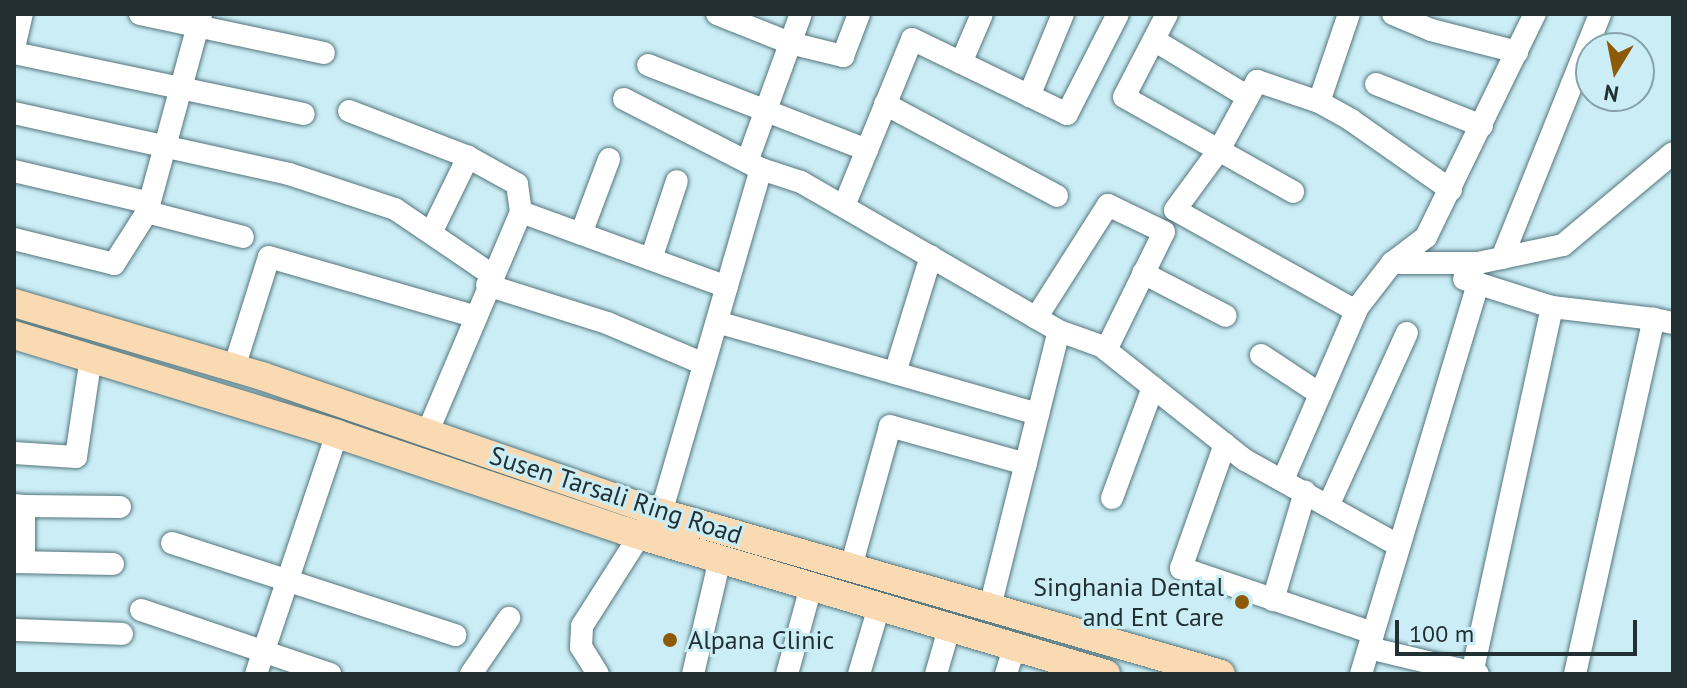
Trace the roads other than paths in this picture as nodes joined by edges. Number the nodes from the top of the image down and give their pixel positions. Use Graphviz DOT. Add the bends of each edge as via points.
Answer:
graph roads {
  1 [pos="22,14"];
  2 [pos="140,14"];
  3 [pos="717,14"];
  4 [pos="801,14"];
  5 [pos="859,14"];
  6 [pos="982,14"];
  7 [pos="1063,14"];
  8 [pos="1118,14"];
  9 [pos="1167,14"];
  10 [pos="1349,14"];
  11 [pos="1393,14"];
  12 [pos="1535,14"];
  13 [pos="1600,14"];
  14 [pos="200,21"];
  15 [pos="1154,40"];
  16 [pos="790,43"];
  17 [pos="14,51"];
  18 [pos="1517,52"];
  19 [pos="324,53"];
  20 [pos="961,63"];
  21 [pos="648,65"];
  22 [pos="1376,84"];
  23 [pos="183,87"];
  24 [pos="1029,96"];
  25 [pos="1248,97"];
  26 [pos="624,99"];
  27 [pos="1319,102"];
  28 [pos="885,104"];
  29 [pos="349,111"];
  30 [pos="766,112"];
  31 [pos="14,113"];
  32 [pos="304,114"];
  33 [pos="1482,126"];
  34 [pos="166,145"];
  35 [pos="867,150"];
  36 [pos="1219,150"];
  37 [pos="1673,153"];
  38 [pos="468,157"];
  39 [pos="609,159"];
  40 [pos="754,166"];
  41 [pos="14,171"];
  42 [pos="677,181"];
  43 [pos="1451,190"];
  44 [pos="1293,192"];
  45 [pos="1057,196"];
  46 [pos="844,206"];
  47 [pos="149,207"];
  48 [pos="1175,210"];
  49 [pos="521,212"];
  50 [pos="1164,232"];
  51 [pos="431,233"];
  52 [pos="581,234"];
  53 [pos="243,237"];
  54 [pos="14,239"];
  55 [pos="931,256"];
  56 [pos="1502,258"];
  57 [pos="651,259"];
  58 [pos="1392,263"];
  59 [pos="1143,273"];
  60 [pos="489,280"];
  61 [pos="1478,283"];
  62 [pos="727,287"];
  63 [pos="14,303"];
  64 [pos="1552,307"];
  65 [pos="1356,311"];
  66 [pos="474,316"];
  67 [pos="1226,316"];
  68 [pos="1036,318"];
  69 [pos="1664,321"];
  70 [pos="717,322"];
  71 [pos="1059,331"];
  72 [pos="1407,333"];
  73 [pos="14,335"];
  74 [pos="1106,350"];
  75 [pos="1261,355"];
  76 [pos="91,357"];
  77 [pos="704,364"];
  78 [pos="234,368"];
  79 [pos="895,373"];
  80 [pos="1153,387"];
  81 [pos="1320,394"];
  82 [pos="1038,414"];
  83 [pos="427,433"];
  84 [pos="337,434"];
  85 [pos="1225,444"];
  86 [pos="14,453"];
  87 [pos="1026,464"];
  88 [pos="1283,480"];
  89 [pos="1305,492"];
  90 [pos="1112,498"];
  91 [pos="1329,504"];
  92 [pos="19,506"];
  93 [pos="120,507"];
  94 [pos="652,520"];
  95 [pos="172,543"];
  96 [pos="1398,545"];
  97 [pos="720,559"];
  98 [pos="19,562"];
  99 [pos="113,564"];
  100 [pos="851,567"];
  101 [pos="286,582"];
  102 [pos="811,587"];
  103 [pos="1273,600"];
  104 [pos="879,607"];
  105 [pos="990,607"];
  106 [pos="141,610"];
  107 [pos="509,618"];
  108 [pos="949,629"];
  109 [pos="14,630"];
  110 [pos="122,634"];
  111 [pos="455,635"];
  112 [pos="1371,640"];
  113 [pos="1010,661"];
  114 [pos="260,663"];
  115 [pos="330,674"];
  116 [pos="471,674"];
  117 [pos="598,674"];
  118 [pos="693,674"];
  119 [pos="787,674"];
  120 [pos="859,674"];
  121 [pos="936,674"];
  122 [pos="1106,674"];
  123 [pos="1221,674"];
  124 [pos="1361,674"];
  125 [pos="1474,674"];
  126 [pos="1575,674"];
  1 -- 17 [label="street"];
  2 -- 14 [label="street"];
  3 -- 16 [label="street"];
  4 -- 16 [label="street"];
  5 -- 16 [label="street" via="843,56"];
  6 -- 20 [label="street"];
  7 -- 24 [label="street"];
  8 -- 24 [label="street" via="1067,114"];
  9 -- 15 [label="street"];
  10 -- 27 [label="street"];
  11 -- 18 [label="street" via="1431,30"];
  12 -- 18 [label="street"];
  13 -- 56 [label="street"];
  14 -- 19 [label="street"];
  14 -- 23 [label="street"];
  15 -- 25 [label="street"];
  15 -- 36 [label="street" via="1124,97"];
  16 -- 30 [label="street"];
  17 -- 23 [label="street"];
  18 -- 33 [label="street"];
  20 -- 24 [label="street"];
  20 -- 28 [label="street" via="912,39"];
  21 -- 30 [label="street"];
  22 -- 33 [label="street"];
  23 -- 32 [label="street"];
  23 -- 34 [label="street"];
  25 -- 27 [label="street" via="1257,81"];
  25 -- 36 [label="street"];
  26 -- 40 [label="street"];
  27 -- 43 [label="street"];
  28 -- 35 [label="street"];
  28 -- 45 [label="street"];
  29 -- 38 [label="street"];
  30 -- 35 [label="street"];
  30 -- 40 [label="street"];
  31 -- 34 [label="street"];
  33 -- 43 [label="street"];
  34 -- 47 [label="street"];
  34 -- 51 [label="street" via="289,174 395,209"];
  35 -- 46 [label="street"];
  36 -- 44 [label="street"];
  36 -- 48 [label="street"];
  37 -- 56 [label="street" via="1563,245"];
  38 -- 49 [label="street" via="517,184"];
  38 -- 51 [label="street"];
  39 -- 52 [label="street"];
  40 -- 46 [label="street" via="801,182"];
  40 -- 62 [label="street"];
  41 -- 47 [label="street"];
  42 -- 57 [label="street"];
  43 -- 58 [label="street" via="1426,237"];
  46 -- 55 [label="street"];
  47 -- 53 [label="street"];
  47 -- 54 [label="street" via="114,264"];
  48 -- 50 [label="street"];
  48 -- 65 [label="street"];
  49 -- 52 [label="street"];
  49 -- 60 [label="street"];
  50 -- 59 [label="street"];
  50 -- 68 [label="street" via="1108,205"];
  51 -- 60 [label="street"];
  52 -- 57 [label="street"];
  55 -- 68 [label="street"];
  55 -- 79 [label="street"];
  56 -- 58 [label="street"];
  57 -- 62 [label="street"];
  58 -- 61 [label="street"];
  58 -- 65 [label="street"];
  59 -- 67 [label="street"];
  59 -- 74 [label="street"];
  60 -- 66 [label="street"];
  60 -- 77 [label="street"];
  61 -- 64 [label="street"];
  61 -- 96 [label="street"];
  62 -- 70 [label="street"];
  63 -- 78 [label="main road, Susen Tarsali Ring Road"];
  64 -- 69 [label="street"];
  64 -- 125 [label="street"];
  65 -- 81 [label="street"];
  66 -- 78 [label="street" via="269,257"];
  66 -- 83 [label="street"];
  68 -- 71 [label="street"];
  69 -- 126 [label="street"];
  70 -- 77 [label="street"];
  70 -- 79 [label="street"];
  71 -- 74 [label="street"];
  71 -- 82 [label="street"];
  72 -- 91 [label="street"];
  73 -- 76 [label="main road, Susen Tarsali Ring Road"];
  74 -- 80 [label="street"];
  75 -- 81 [label="street"];
  76 -- 84 [label="main road, Susen Tarsali Ring Road"];
  76 -- 86 [label="street" via="76,457"];
  77 -- 94 [label="street"];
  78 -- 83 [label="main road, Susen Tarsali Ring Road"];
  79 -- 82 [label="street"];
  80 -- 85 [label="street"];
  80 -- 90 [label="street"];
  81 -- 88 [label="street"];
  82 -- 87 [label="street"];
  83 -- 94 [label="main road, Susen Tarsali Ring Road"];
  84 -- 94 [label="main road, Susen Tarsali Ring Road"];
  84 -- 101 [label="street"];
  85 -- 88 [label="street"];
  85 -- 103 [label="street" via="1181,568"];
  87 -- 100 [label="street" via="890,426"];
  87 -- 105 [label="street"];
  88 -- 89 [label="street"];
  89 -- 91 [label="street"];
  89 -- 103 [label="street"];
  91 -- 96 [label="street"];
  92 -- 93 [label="street"];
  92 -- 98 [label="street"];
  94 -- 97 [label="main road, Susen Tarsali Ring Road"];
  94 -- 100 [label="main road, Susen Tarsali Ring Road"];
  94 -- 117 [label="street" via="582,626 581,647"];
  95 -- 101 [label="street"];
  96 -- 112 [label="street"];
  97 -- 102 [label="main road, Susen Tarsali Ring Road"];
  97 -- 118 [label="street"];
  98 -- 99 [label="street"];
  100 -- 105 [label="main road, Susen Tarsali Ring Road"];
  101 -- 111 [label="street"];
  101 -- 114 [label="street"];
  102 -- 104 [label="main road, Susen Tarsali Ring Road"];
  102 -- 119 [label="street"];
  103 -- 112 [label="street"];
  104 -- 108 [label="main road, Susen Tarsali Ring Road"];
  104 -- 120 [label="street"];
  105 -- 123 [label="main road, Susen Tarsali Ring Road"];
  106 -- 114 [label="street"];
  107 -- 116 [label="street"];
  108 -- 113 [label="main road, Susen Tarsali Ring Road"];
  108 -- 121 [label="street"];
  109 -- 110 [label="street"];
  112 -- 124 [label="street"];
  112 -- 125 [label="street"];
  113 -- 122 [label="main road, Susen Tarsali Ring Road"];
  114 -- 115 [label="street"];
}
